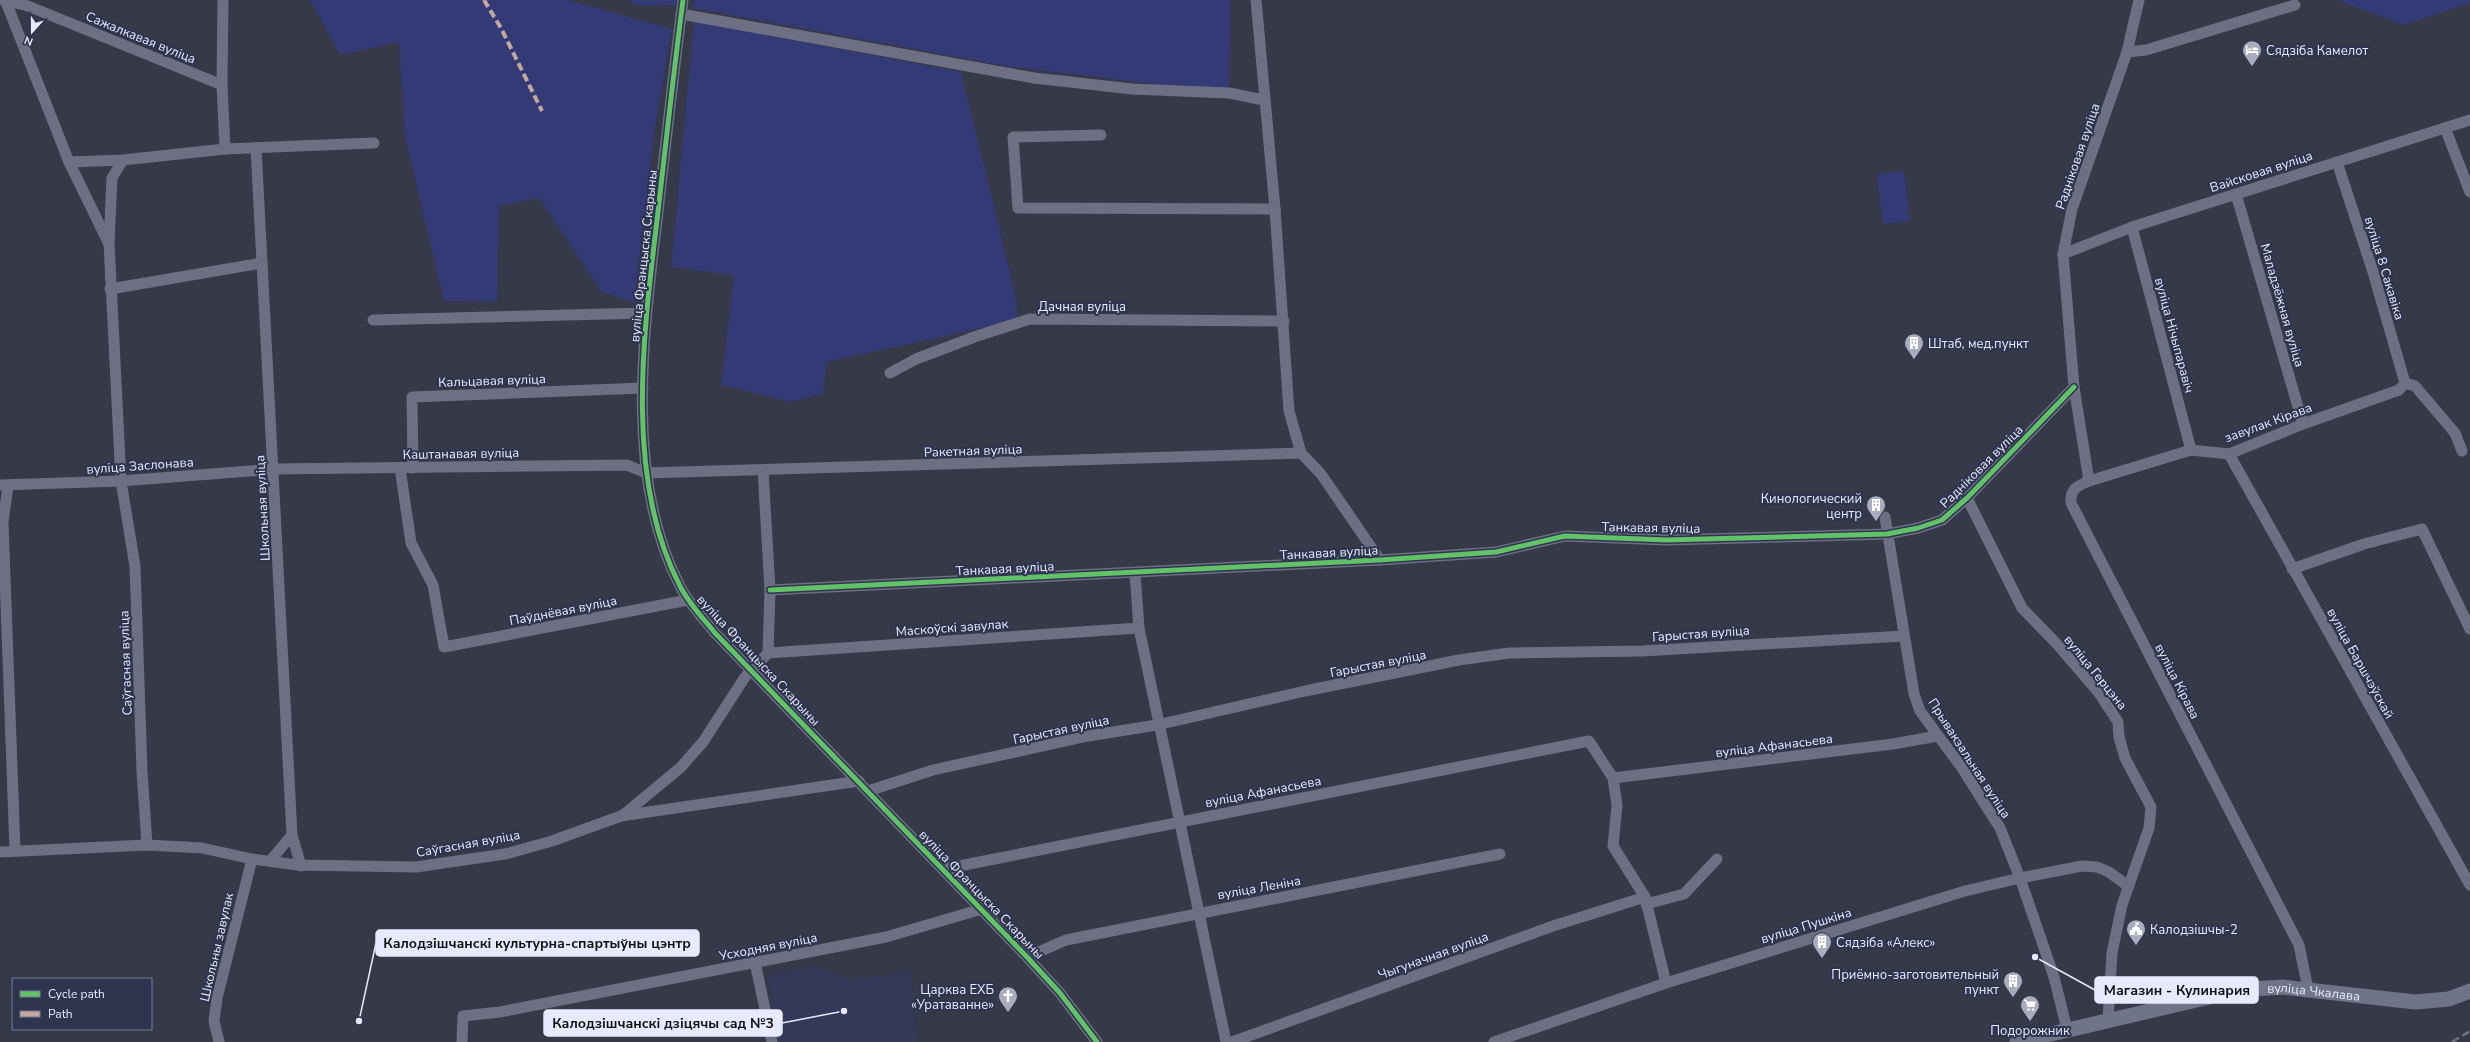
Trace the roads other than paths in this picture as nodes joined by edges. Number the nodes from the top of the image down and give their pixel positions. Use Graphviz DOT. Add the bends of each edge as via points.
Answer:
graph roads {
  1 [pos="222,0"];
  2 [pos="683,0"];
  3 [pos="1256,0"];
  4 [pos="2139,0"];
  5 [pos="5,1"];
  6 [pos="2295,5"];
  7 [pos="681,14"];
  8 [pos="2127,52"];
  9 [pos="222,85"];
  10 [pos="1264,100"];
  11 [pos="2470,120"];
  12 [pos="2445,128"];
  13 [pos="1101,135"];
  14 [pos="374,143"];
  15 [pos="256,148"];
  16 [pos="225,149"];
  17 [pos="123,160"];
  18 [pos="69,162"];
  19 [pos="2337,162"];
  20 [pos="2470,192"];
  21 [pos="2236,194"];
  22 [pos="1275,209"];
  23 [pos="2132,227"];
  24 [pos="109,243"];
  25 [pos="2063,254"];
  26 [pos="262,263"];
  27 [pos="110,289"];
  28 [pos="646,313"];
  29 [pos="373,320"];
  30 [pos="1284,320"];
  31 [pos="890,373"];
  32 [pos="2405,383"];
  33 [pos="2074,387"];
  34 [pos="643,388"];
  35 [pos="2303,424"];
  36 [pos="2192,450"];
  37 [pos="2462,451"];
  38 [pos="1301,453"];
  39 [pos="2229,454"];
  40 [pos="400,468"];
  41 [pos="413,468"];
  42 [pos="274,469"];
  43 [pos="763,470"];
  44 [pos="646,473"];
  45 [pos="121,481"];
  46 [pos="2089,482"];
  47 [pos="4,486"];
  48 [pos="1967,498"];
  49 [pos="1885,517"];
  50 [pos="1888,534"];
  51 [pos="1380,560"];
  52 [pos="2292,569"];
  53 [pos="1135,574"];
  54 [pos="770,590"];
  55 [pos="688,600"];
  56 [pos="1139,628"];
  57 [pos="2470,629"];
  58 [pos="1904,636"];
  59 [pos="768,653"];
  60 [pos="750,671"];
  61 [pos="1158,725"];
  62 [pos="1938,736"];
  63 [pos="1613,778"];
  64 [pos="859,781"];
  65 [pos="868,791"];
  66 [pos="621,816"];
  67 [pos="1178,822"];
  68 [pos="292,836"];
  69 [pos="147,844"];
  70 [pos="15,850"];
  71 [pos="0,852"];
  72 [pos="1500,854"];
  73 [pos="252,859"];
  74 [pos="1717,859"];
  75 [pos="270,861"];
  76 [pos="301,866"];
  77 [pos="944,869"];
  78 [pos="2020,878"];
  79 [pos="2470,885"];
  80 [pos="2128,886"];
  81 [pos="1646,900"];
  82 [pos="982,909"];
  83 [pos="1200,912"];
  84 [pos="1027,957"];
  85 [pos="755,962"];
  86 [pos="1666,982"];
  87 [pos="2308,989"];
  88 [pos="2470,991"];
  89 [pos="2108,1020"];
  90 [pos="2067,1029"];
  91 [pos="219,1042"];
  92 [pos="462,1042"];
  93 [pos="772,1042"];
  94 [pos="1097,1042"];
  95 [pos="1226,1042"];
  96 [pos="1232,1042"];
  97 [pos="1494,1042"];
  98 [pos="2017,1042"];
  1 -- 9 [label="street"];
  2 -- 7 [label="street, вуліца Францыска Скарыны"];
  3 -- 10 [label="street"];
  4 -- 8 [label="street, Радніковая вуліца"];
  5 -- 9 [label="street, Сажалкавая вуліца" via="28,6"];
  5 -- 18 [label="street"];
  6 -- 8 [label="street" via="2146,50"];
  7 -- 10 [label="street" via="1034,78 1132,89 1229,93"];
  7 -- 28 [label="street, вуліца Францыска Скарыны"];
  8 -- 25 [label="street, Радніковая вуліца" via="2072,209"];
  9 -- 16 [label="street"];
  10 -- 22 [label="street"];
  11 -- 12 [label="street, Вайсковая вуліца"];
  12 -- 19 [label="street, Вайсковая вуліца"];
  12 -- 20 [label="street"];
  13 -- 22 [label="street" via="1012,137 1018,208"];
  14 -- 15 [label="street"];
  15 -- 16 [label="street"];
  15 -- 26 [label="street, Школьная вуліца"];
  16 -- 17 [label="street"];
  17 -- 18 [label="street"];
  17 -- 24 [label="street, Саўгасная вуліца" via="112,178"];
  18 -- 24 [label="street"];
  19 -- 21 [label="street, Вайсковая вуліца"];
  19 -- 32 [label="street, вуліца 8 Сакавіка" via="2374,272"];
  21 -- 23 [label="street, Вайсковая вуліца"];
  21 -- 35 [label="street, Маладзёжная вуліца"];
  22 -- 30 [label="street"];
  23 -- 25 [label="street, Вайсковая вуліца"];
  23 -- 36 [label="street, вуліца Нічыпаравіч"];
  24 -- 27 [label="street, Саўгасная вуліца"];
  25 -- 33 [label="street, Радніковая вуліца"];
  26 -- 27 [label="street"];
  26 -- 42 [label="street, Школьная вуліца"];
  27 -- 45 [label="street, Саўгасная вуліца"];
  28 -- 29 [label="street"];
  28 -- 34 [label="street, вуліца Францыска Скарыны"];
  30 -- 31 [label="street, Дачная вуліца" via="1030,320 923,357"];
  30 -- 38 [label="street" via="1289,411"];
  32 -- 35 [label="street, завулак Кірава" via="2400,390"];
  32 -- 37 [label="street" via="2415,386 2455,433"];
  33 -- 46 [label="street"];
  33 -- 48 [label="street, Радніковая вуліца"];
  34 -- 41 [label="street, Кальцавая вуліца" via="412,398"];
  34 -- 44 [label="street, вуліца Францыска Скарыны"];
  35 -- 39 [label="street, завулак Кірава"];
  36 -- 39 [label="street, завулак Кірава"];
  36 -- 46 [label="street, завулак Кірава"];
  38 -- 43 [label="street, Ракетная вуліца"];
  38 -- 51 [label="street" via="1321,474"];
  39 -- 52 [label="street, вуліца Баршчэўскай"];
  40 -- 41 [label="street, Каштанавая вуліца"];
  40 -- 42 [label="street, Каштанавая вуліца"];
  40 -- 55 [label="street, Паўднёвая вуліца" via="411,543 433,585 444,647"];
  41 -- 44 [label="street, Каштанавая вуліца" via="627,465"];
  42 -- 45 [label="street, вуліца Заслонава"];
  42 -- 68 [label="street, Школьная вуліца"];
  43 -- 44 [label="street, Ракетная вуліца"];
  43 -- 54 [label="street"];
  44 -- 55 [label="street, вуліца Францыска Скарыны" via="663,547"];
  45 -- 47 [label="street, вуліца Заслонава"];
  45 -- 69 [label="street, Саўгасная вуліца" via="135,566"];
  46 -- 87 [label="street, вуліца Кірава" via="2075,487 2071,494 2071,503 2299,945"];
  47 -- 70 [label="street, вуліца Заслонава" via="3,522"];
  48 -- 50 [label="street, Радніковая вуліца" via="1942,520"];
  48 -- 80 [label="street, вуліца Герцэна" via="2022,608 2056,642 2099,693 2118,722 2125,758 2151,807 2148,828"];
  49 -- 50 [label="street, Прывакзальная вуліца"];
  50 -- 51 [label="street, Танкавая вуліца" via="1666,540 1565,536 1496,552"];
  50 -- 58 [label="street, Прывакзальная вуліца"];
  51 -- 53 [label="street, Танкавая вуліца"];
  52 -- 57 [label="street" via="2364,544 2422,529"];
  52 -- 79 [label="street, вуліца Баршчэўскай"];
  53 -- 54 [label="street, Танкавая вуліца"];
  53 -- 56 [label="street"];
  54 -- 59 [label="street"];
  55 -- 60 [label="street, вуліца Францыска Скарыны"];
  56 -- 59 [label="street, Маскоўскі завулак"];
  56 -- 61 [label="street"];
  58 -- 61 [label="street, Гарыстая вуліца" via="1642,651 1510,653 1460,660 1305,691"];
  58 -- 62 [label="street, Прывакзальная вуліца" via="1914,694 1920,711"];
  59 -- 60 [label="street"];
  60 -- 64 [label="street, вуліца Францыска Скарыны"];
  60 -- 66 [label="street" via="704,742 680,768"];
  61 -- 65 [label="street, Гарыстая вуліца" via="1088,736 933,770"];
  61 -- 67 [label="street"];
  62 -- 63 [label="street, вуліца Афанасьева" via="1885,745"];
  62 -- 78 [label="street, Прывакзальная вуліца" via="1962,768 2000,828"];
  63 -- 67 [label="street, вуліца Афанасьева" via="1589,741"];
  63 -- 81 [label="street" via="1617,805 1613,846"];
  64 -- 65 [label="street, вуліца Францыска Скарыны"];
  64 -- 66 [label="street, Саўгасная вуліца"];
  65 -- 77 [label="street, вуліца Францыска Скарыны"];
  66 -- 76 [label="street, Саўгасная вуліца" via="552,841 505,854 416,867"];
  67 -- 77 [label="street, вуліца Афанасьева"];
  67 -- 83 [label="street"];
  68 -- 75 [label="street"];
  68 -- 76 [label="street, Школьная вуліца"];
  69 -- 70 [label="street, Саўгасная вуліца"];
  69 -- 73 [label="street, Саўгасная вуліца" via="202,848"];
  70 -- 71 [label="street, Саўгасная вуліца"];
  72 -- 83 [label="street, вуліца Леніна" via="1346,886"];
  73 -- 75 [label="street, Саўгасная вуліца"];
  73 -- 91 [label="street, Школьны завулак" via="217,998 214,1021"];
  74 -- 81 [label="street, Чыгуначная вуліца" via="1684,894"];
  75 -- 76 [label="street, Саўгасная вуліца"];
  77 -- 82 [label="street, вуліца Францыска Скарыны"];
  78 -- 80 [label="street, вуліца Пушкіна" via="2082,866 2097,867 2109,872"];
  78 -- 86 [label="street, вуліца Пушкіна" via="1965,891"];
  78 -- 90 [label="street, Прывакзальная вуліца" via="2054,977"];
  80 -- 89 [label="street, вуліца Герцэна" via="2112,953"];
  81 -- 86 [label="street"];
  81 -- 96 [label="street, Чыгуначная вуліца" via="1545,929"];
  82 -- 84 [label="street, вуліца Францыска Скарыны"];
  82 -- 85 [label="street, Усходняя вуліца" via="886,937"];
  83 -- 84 [label="street, вуліца Леніна" via="1066,940"];
  83 -- 95 [label="street"];
  84 -- 94 [label="street, вуліца Францыска Скарыны" via="1060,993"];
  85 -- 92 [label="street, Усходняя вуліца" via="500,1012 464,1016"];
  85 -- 93 [label="street"];
  86 -- 97 [label="street, вуліца Пушкіна"];
  87 -- 88 [label="street, вуліца Чкалава" via="2415,1002 2449,999"];
  87 -- 89 [label="street, вуліца Чкалава" via="2282,987 2237,990"];
  89 -- 90 [label="street, вуліца Чкалава"];
  90 -- 98 [label="street, вуліца Чкалава"];
}
